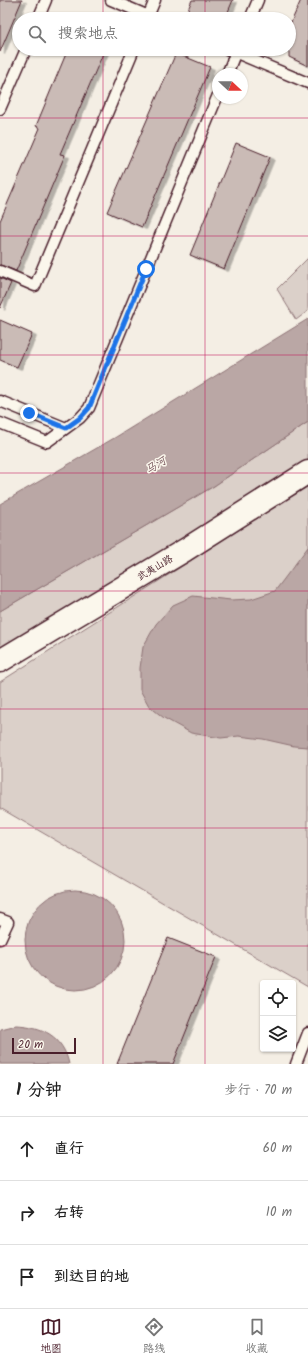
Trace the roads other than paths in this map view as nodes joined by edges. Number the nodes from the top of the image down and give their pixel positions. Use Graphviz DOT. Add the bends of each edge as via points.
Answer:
graph roads {
  1 [pos="46,0"];
  2 [pos="111,0"];
  3 [pos="155,0"];
  4 [pos="258,0"];
  5 [pos="41,12"];
  6 [pos="137,12"];
  7 [pos="152,12"];
  8 [pos="253,12"];
  9 [pos="23,56"];
  10 [pos="131,56"];
  11 [pos="232,56"];
  12 [pos="247,56"];
  13 [pos="228,68"];
  14 [pos="308,83"];
  15 [pos="214,104"];
  16 [pos="0,109"];
  17 [pos="0,271"];
  18 [pos="0,401"];
  19 [pos="0,423"];
  20 [pos="66,428"];
  21 [pos="308,472"];
  22 [pos="0,661"];
  23 [pos="0,919"];
  24 [pos="0,939"];
  25 [pos="308,1033"];
  26 [pos="296,1064"];
  1 -- 5 [label="lane"];
  2 -- 6 [label="lane"];
  3 -- 7 [label="lane"];
  4 -- 8 [label="lane"];
  9 -- 16 [label="lane"];
  10 -- 17 [label="lane" via="35,286"];
  11 -- 13 [label="lane"];
  12 -- 14 [label="lane"];
  15 -- 20 [label="lane" via="94,398 80,418"];
  18 -- 20 [label="lane"];
  19 -- 20 [label="lane" via="47,442"];
  21 -- 22 [label="street, 武夷山路" via="185,550"];
  23 -- 24 [label="lane" via="8,922"];
  25 -- 26 [label="lane"];
}
